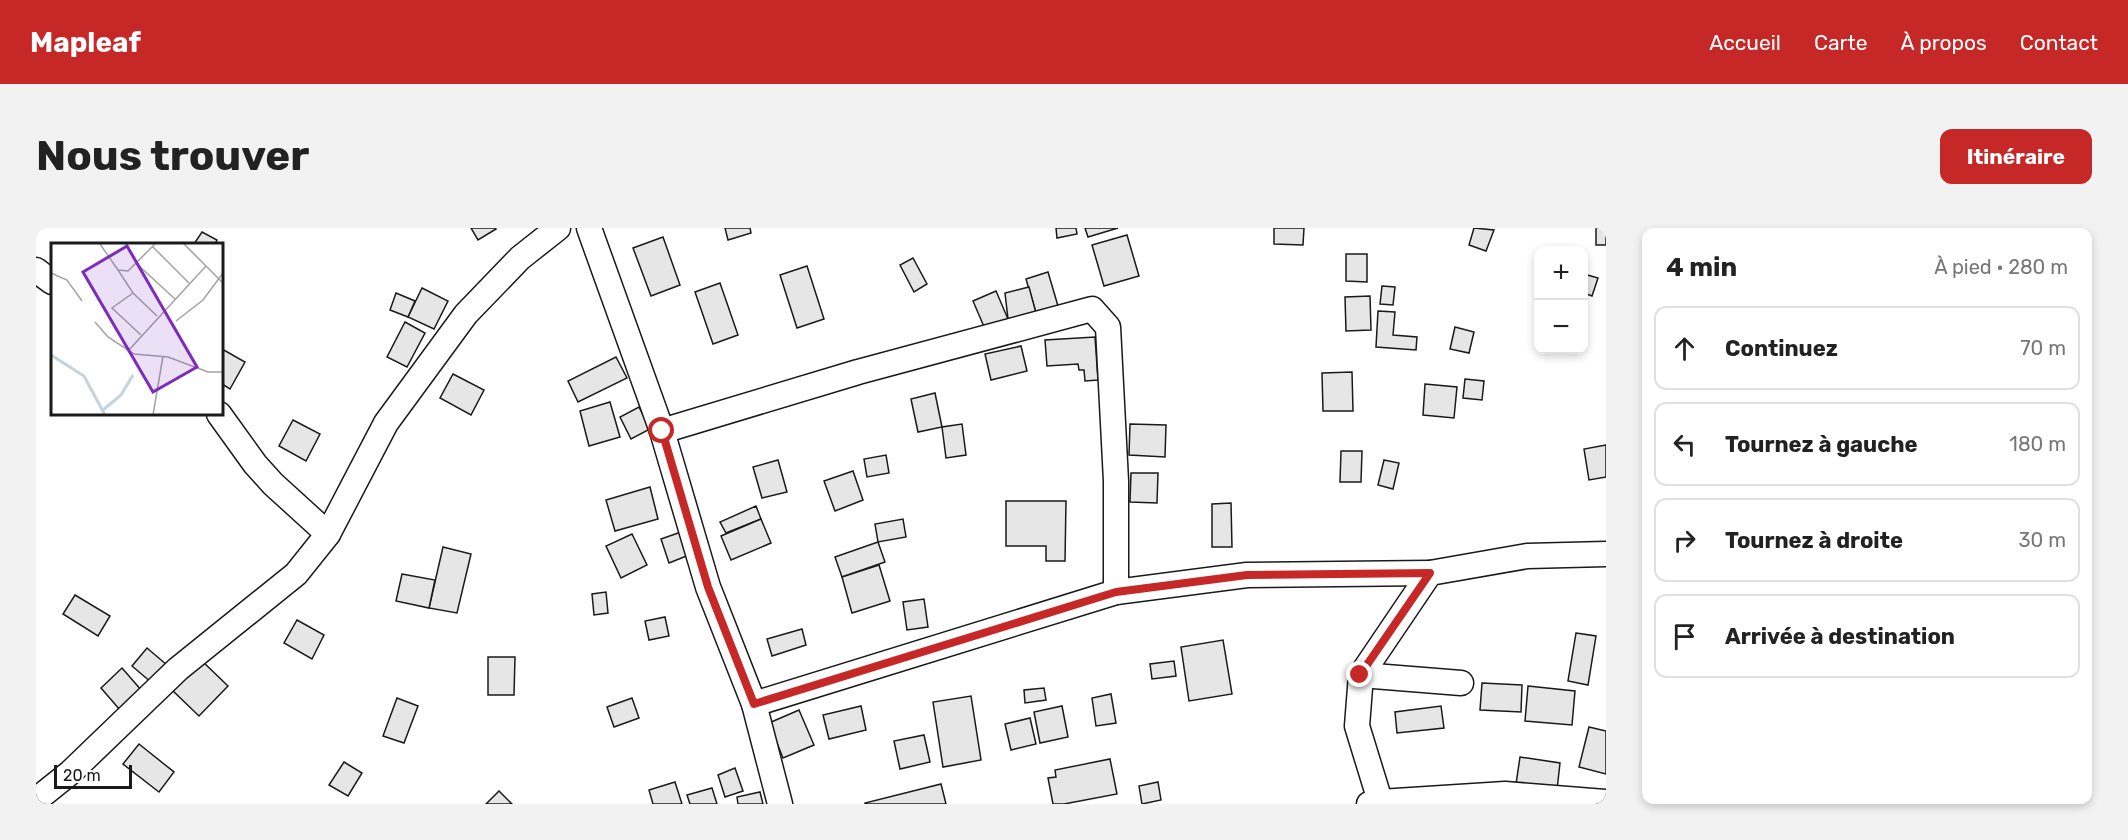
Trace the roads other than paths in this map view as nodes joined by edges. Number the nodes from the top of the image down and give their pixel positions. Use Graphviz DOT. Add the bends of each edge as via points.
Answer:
graph roads {
  1 [pos="558,228"];
  2 [pos="588,228"];
  3 [pos="36,270"];
  4 [pos="51,281"];
  5 [pos="220,416"];
  6 [pos="662,431"];
  7 [pos="328,534"];
  8 [pos="1606,554"];
  9 [pos="1430,573"];
  10 [pos="1116,592"];
  11 [pos="1360,675"];
  12 [pos="1461,683"];
  13 [pos="754,704"];
  14 [pos="36,800"];
  15 [pos="1606,802"];
  16 [pos="1376,803"];
  17 [pos="780,804"];
  1 -- 7 [label="street" via="520,258 466,314 386,423"];
  2 -- 6 [label="street"];
  3 -- 4 [label="street"];
  5 -- 7 [label="street" via="273,484"];
  6 -- 10 [label="street" via="858,372 1092,309 1108,327 1116,481"];
  6 -- 13 [label="street" via="708,587"];
  7 -- 14 [label="street" via="296,574 178,669 72,772"];
  8 -- 9 [label="street" via="1527,555"];
  9 -- 10 [label="street" via="1247,575"];
  9 -- 11 [label="street"];
  10 -- 13 [label="street"];
  11 -- 12 [label="street"];
  11 -- 16 [label="street" via="1357,726"];
  13 -- 17 [label="street"];
  15 -- 16 [label="street" via="1505,794"];
}
